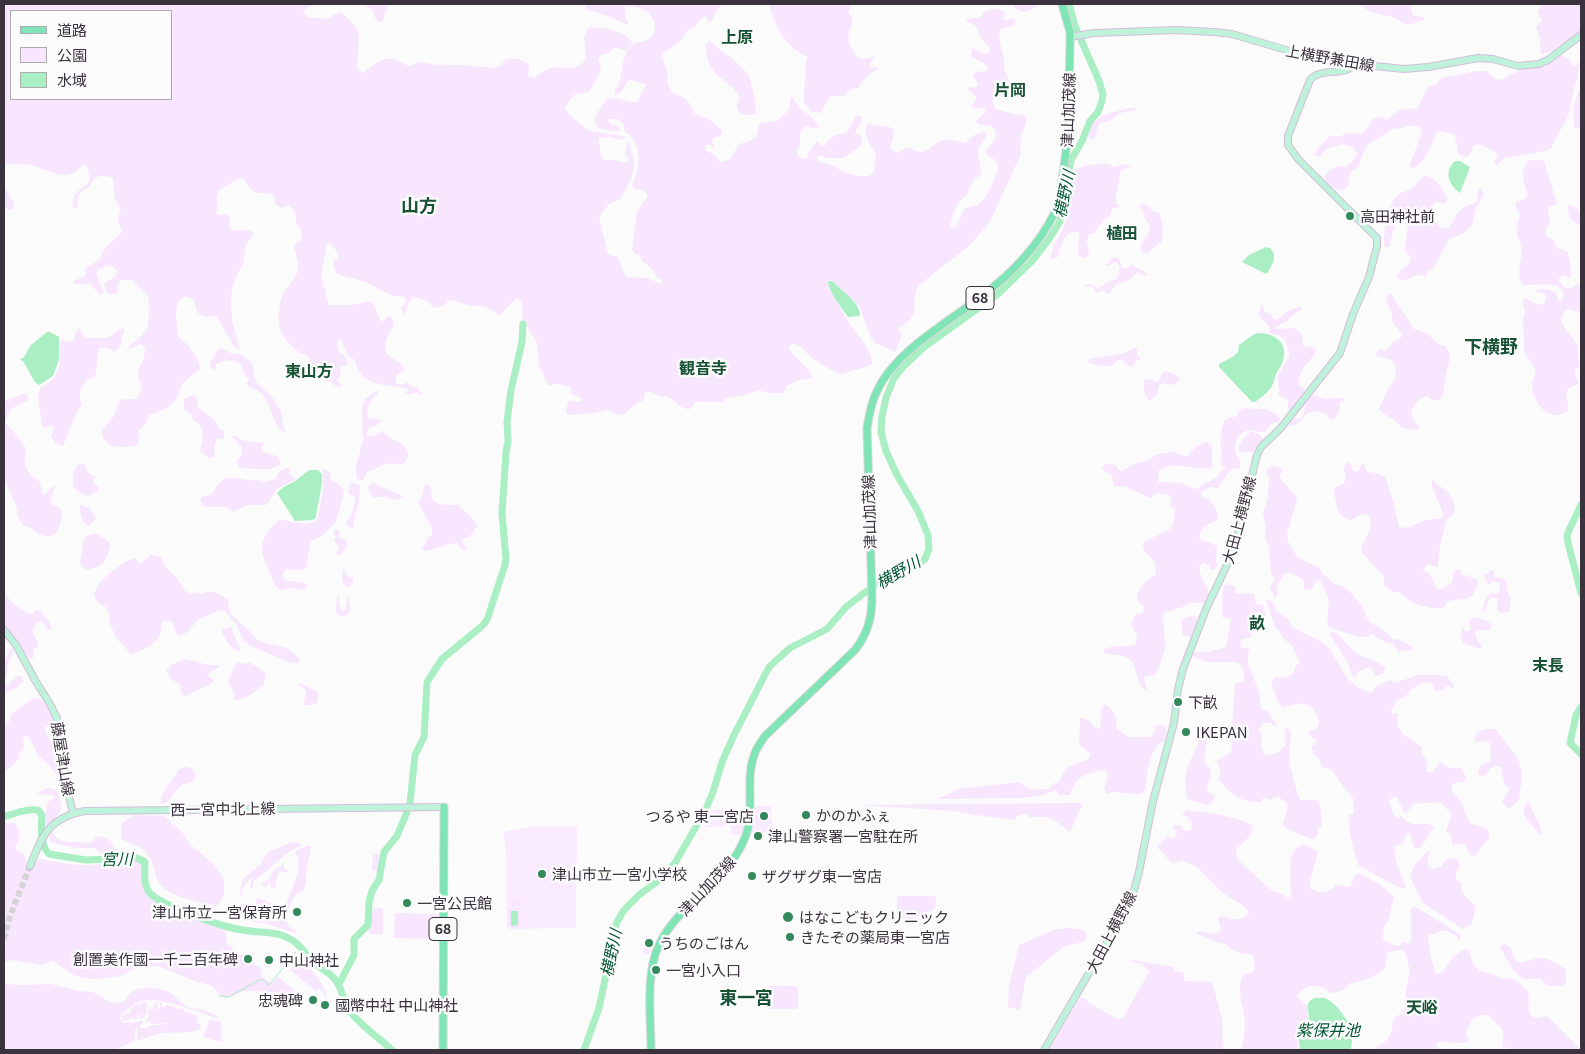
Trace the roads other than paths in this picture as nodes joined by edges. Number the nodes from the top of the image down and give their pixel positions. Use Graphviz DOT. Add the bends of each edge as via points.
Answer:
graph roads {
  1 [pos="1062,4"];
  2 [pos="1581,35"];
  3 [pos="1072,37"];
  4 [pos="1356,64"];
  5 [pos="4,630"];
  6 [pos="444,807"];
  7 [pos="73,813"];
  8 [pos="30,866"];
  9 [pos="443,1050"];
  10 [pos="652,1050"];
  11 [pos="1044,1050"];
  1 -- 3 [label="main road, 津山加茂線 / 68"];
  2 -- 4 [label="main road, 上横野兼田線" via="1548,60 1530,66 1486,58 1413,69"];
  3 -- 4 [label="main road, 上横野兼田線" via="1176,30 1214,32"];
  3 -- 10 [label="main road, 津山加茂線 / 68" via="1066,156 1054,214 1034,245 1006,276 901,358 884,379 872,404 867,428 870,622 855,650 758,746 751,768 748,828 739,850 724,871 676,919 658,946 650,981"];
  4 -- 11 [label="main road, 大田上横野線" via="1347,70 1317,74 1310,80 1287,141 1298,159 1377,238 1378,246 1369,277 1340,353 1280,429 1259,450 1234,550 1183,669 1174,723 1133,894"];
  5 -- 7 [label="main road, 藤屋津山線" via="16,645 57,718"];
  6 -- 7 [label="main road, 西一宮中北上線" via="97,810"];
  6 -- 9 [label="main road, 68"];
  7 -- 8 [label="main road, 西一宮中北上線" via="43,834"];
}
